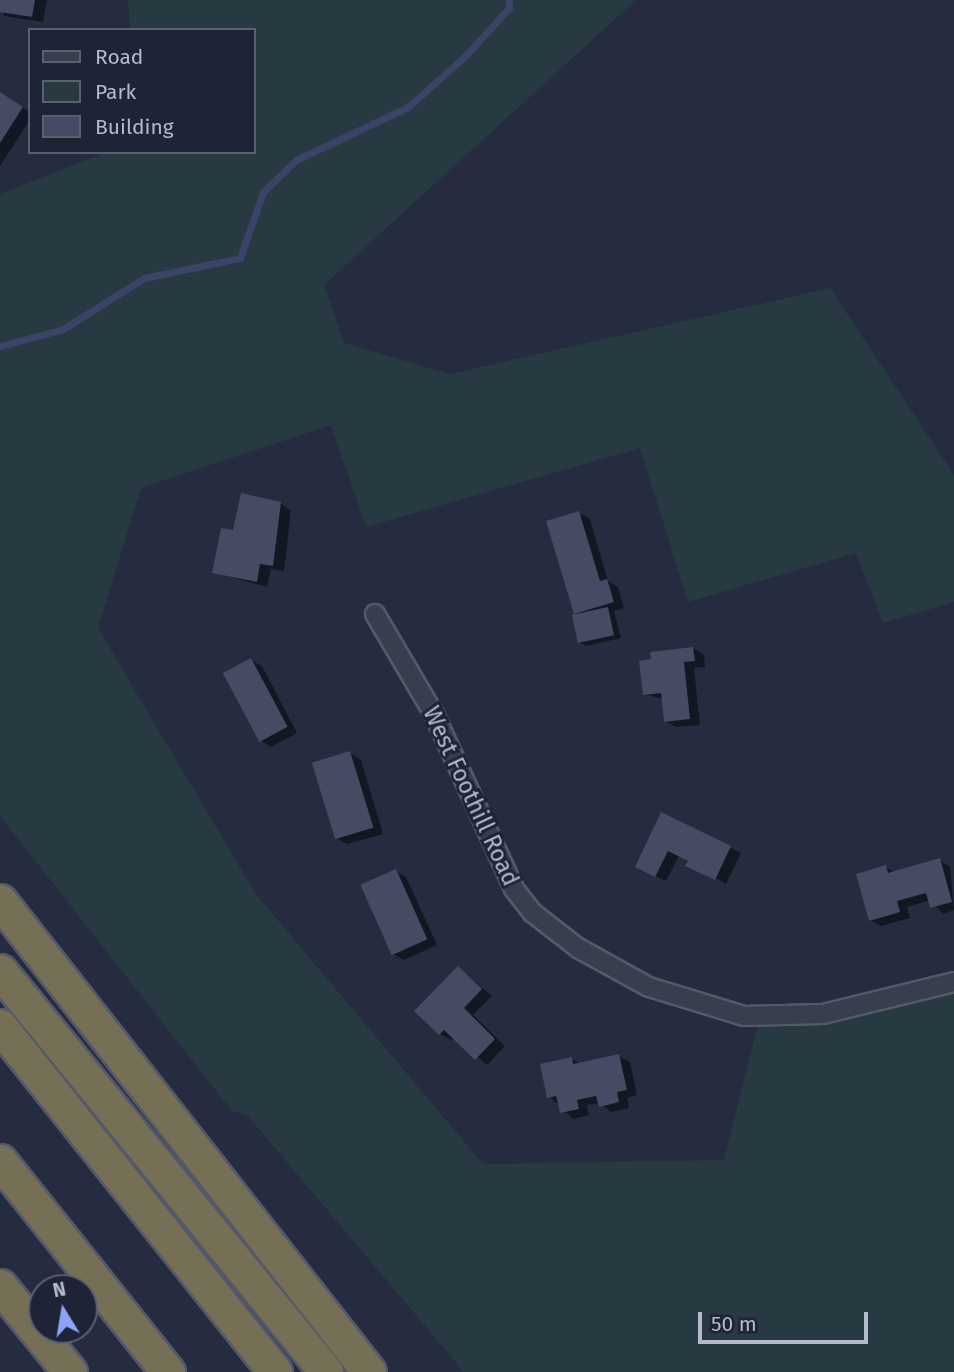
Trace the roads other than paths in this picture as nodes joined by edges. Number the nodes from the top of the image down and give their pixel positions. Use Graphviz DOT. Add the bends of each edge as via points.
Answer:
graph roads {
  1 [pos="375,614"];
  2 [pos="0,901"];
  3 [pos="0,971"];
  4 [pos="954,982"];
  5 [pos="0,1026"];
  6 [pos="0,1161"];
  7 [pos="0,1286"];
  8 [pos="70,1372"];
  9 [pos="167,1372"];
  10 [pos="275,1372"];
  11 [pos="326,1372"];
  12 [pos="369,1372"];
  1 -- 4 [label="street, West Foothill Road" via="435,713 513,889 533,913 578,948 649,987 744,1016 823,1014"];
  2 -- 12 [label="highway"];
  3 -- 11 [label="highway"];
  5 -- 10 [label="highway"];
  6 -- 9 [label="highway"];
  7 -- 8 [label="highway"];
}
